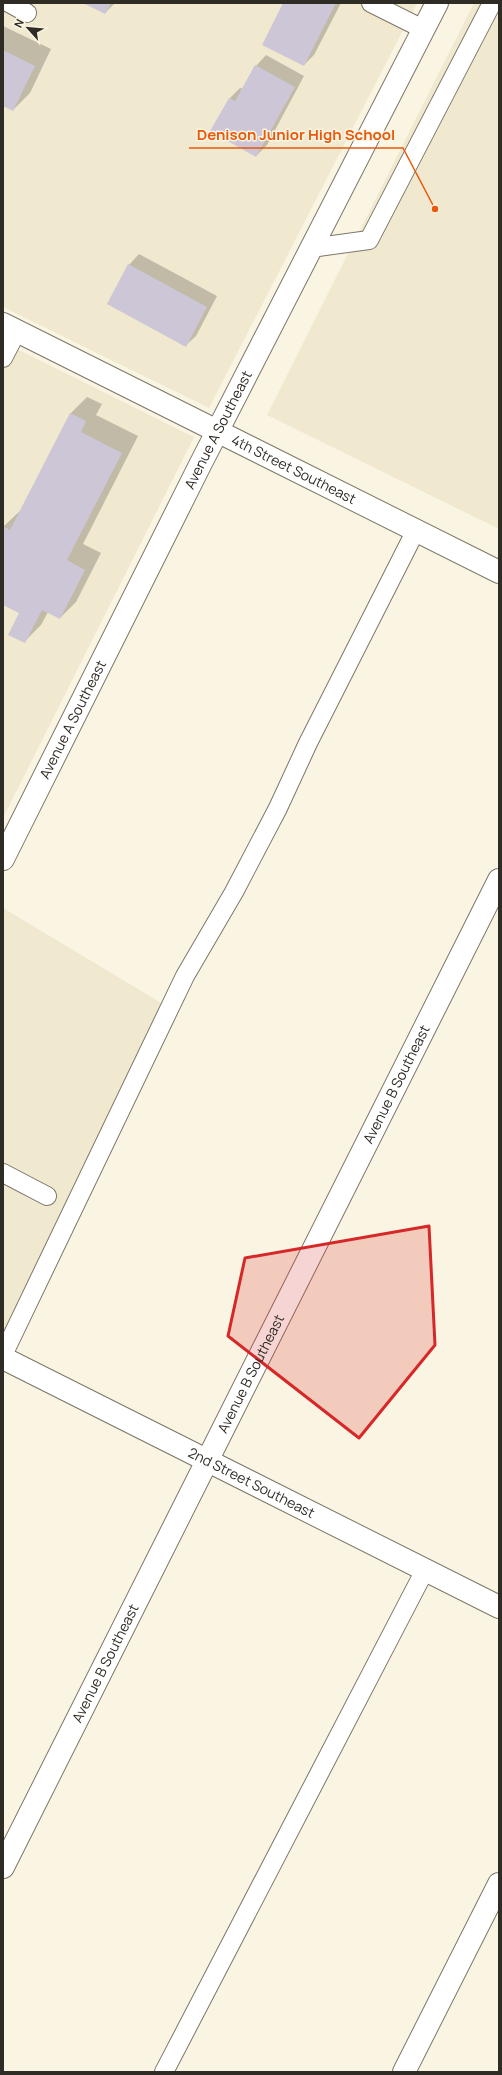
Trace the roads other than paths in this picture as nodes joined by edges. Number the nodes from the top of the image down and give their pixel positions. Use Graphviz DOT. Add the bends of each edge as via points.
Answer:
graph roads {
  1 [pos="9,3"];
  2 [pos="371,3"];
  3 [pos="437,3"];
  4 [pos="492,3"];
  5 [pos="27,12"];
  6 [pos="424,29"];
  7 [pos="311,248"];
  8 [pos="10,328"];
  9 [pos="3,358"];
  10 [pos="217,430"];
  11 [pos="416,530"];
  12 [pos="499,572"];
  13 [pos="3,859"];
  14 [pos="499,880"];
  15 [pos="3,1173"];
  16 [pos="47,1196"];
  17 [pos="3,1355"];
  18 [pos="3,1358"];
  19 [pos="207,1460"];
  20 [pos="425,1570"];
  21 [pos="499,1607"];
  22 [pos="3,1867"];
  23 [pos="499,1884"];
  24 [pos="164,2072"];
  25 [pos="404,2072"];
  1 -- 5 [label="lane"];
  2 -- 6 [label="lane"];
  3 -- 6 [label="street, Avenue A Southeast"];
  4 -- 7 [label="lane" via="370,240"];
  6 -- 7 [label="street, Avenue A Southeast"];
  7 -- 10 [label="street, Avenue A Southeast"];
  8 -- 9 [label="lane"];
  8 -- 10 [label="street, 4th Street Southeast"];
  10 -- 11 [label="street, 4th Street Southeast"];
  10 -- 13 [label="street, Avenue A Southeast"];
  11 -- 12 [label="street, 4th Street Southeast"];
  11 -- 17 [label="lane" via="308,743 278,808 234,892 185,976"];
  14 -- 19 [label="street, Avenue B Southeast"];
  15 -- 16 [label="lane"];
  18 -- 19 [label="street, 2nd Street Southeast"];
  19 -- 20 [label="street, 2nd Street Southeast"];
  19 -- 22 [label="street, Avenue B Southeast"];
  20 -- 21 [label="street, 2nd Street Southeast"];
  20 -- 24 [label="lane"];
  23 -- 25 [label="street"];
}
